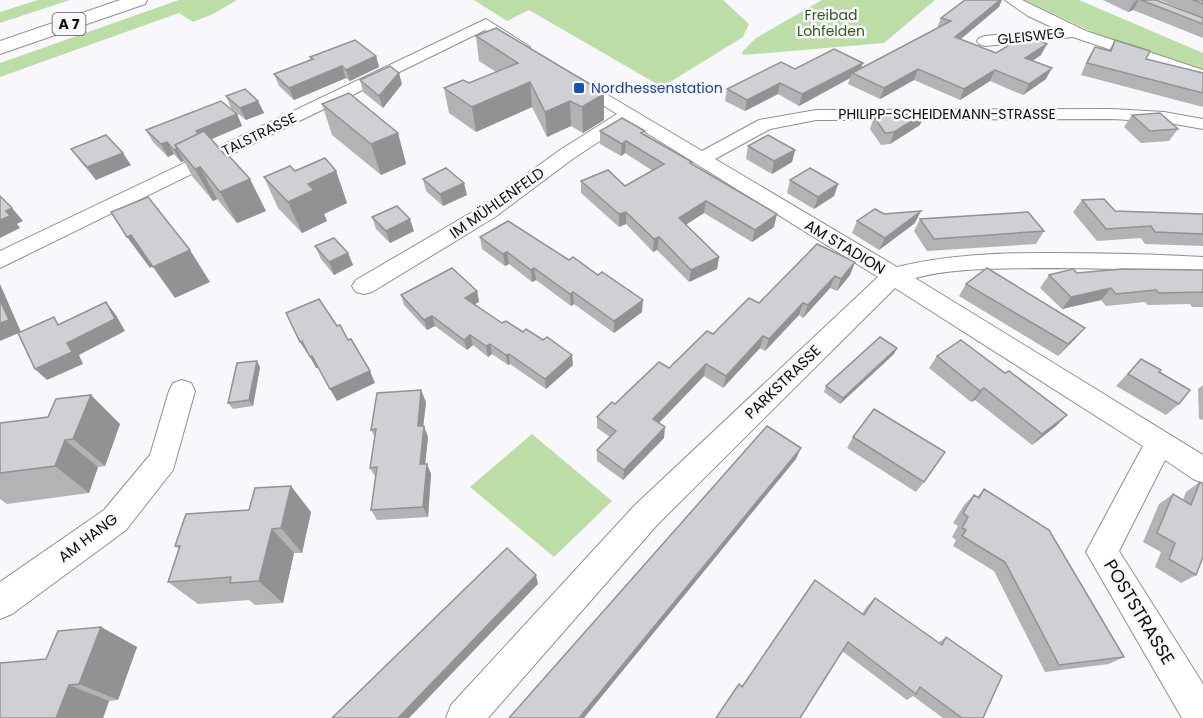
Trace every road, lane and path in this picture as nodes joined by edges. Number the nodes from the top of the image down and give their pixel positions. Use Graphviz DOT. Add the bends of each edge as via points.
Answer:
graph roads {
  1 [pos="97,0"];
  2 [pos="138,0"];
  3 [pos="1012,0"];
  4 [pos="486,24"];
  5 [pos="1077,31"];
  6 [pos="0,32"];
  7 [pos="985,41"];
  8 [pos="0,48"];
  9 [pos="1203,76"];
  10 [pos="628,115"];
  11 [pos="1203,124"];
  12 [pos="701,159"];
  13 [pos="0,260"];
  14 [pos="1203,265"];
  15 [pos="893,276"];
  16 [pos="364,286"];
  17 [pos="182,391"];
  18 [pos="1160,441"];
  19 [pos="1203,470"];
  20 [pos="0,602"];
  21 [pos="464,718"];
  22 [pos="1203,718"];
  1 -- 6 [label="highway, A 7"];
  2 -- 8 [label="highway, A 7"];
  3 -- 5 [label="street, GLEISWEG"];
  4 -- 10 [label="street, AM STADION"];
  4 -- 13 [label="street, TALSTRASSE"];
  5 -- 7 [label="street, GLEISWEG"];
  5 -- 9 [label="street, GLEISWEG"];
  10 -- 12 [label="street, AM STADION"];
  10 -- 16 [label="street, IM MÜHLENFELD" via="488,212"];
  11 -- 12 [label="street, PHILIPP-SCHEIDEMANN-STRASSE" via="1112,114 816,115 765,124"];
  12 -- 15 [label="street, AM STADION"];
  14 -- 15 [label="street, PARKSTRASSE" via="1124,260 990,261 932,266"];
  15 -- 18 [label="street, AM STADION"];
  15 -- 21 [label="street, PARKSTRASSE" via="646,515"];
  17 -- 20 [label="street, AM HANG" via="163,461 114,520"];
  18 -- 19 [label="street, AM STADION"];
  18 -- 22 [label="street, POSTSTRASSE" via="1102,552"];
}
